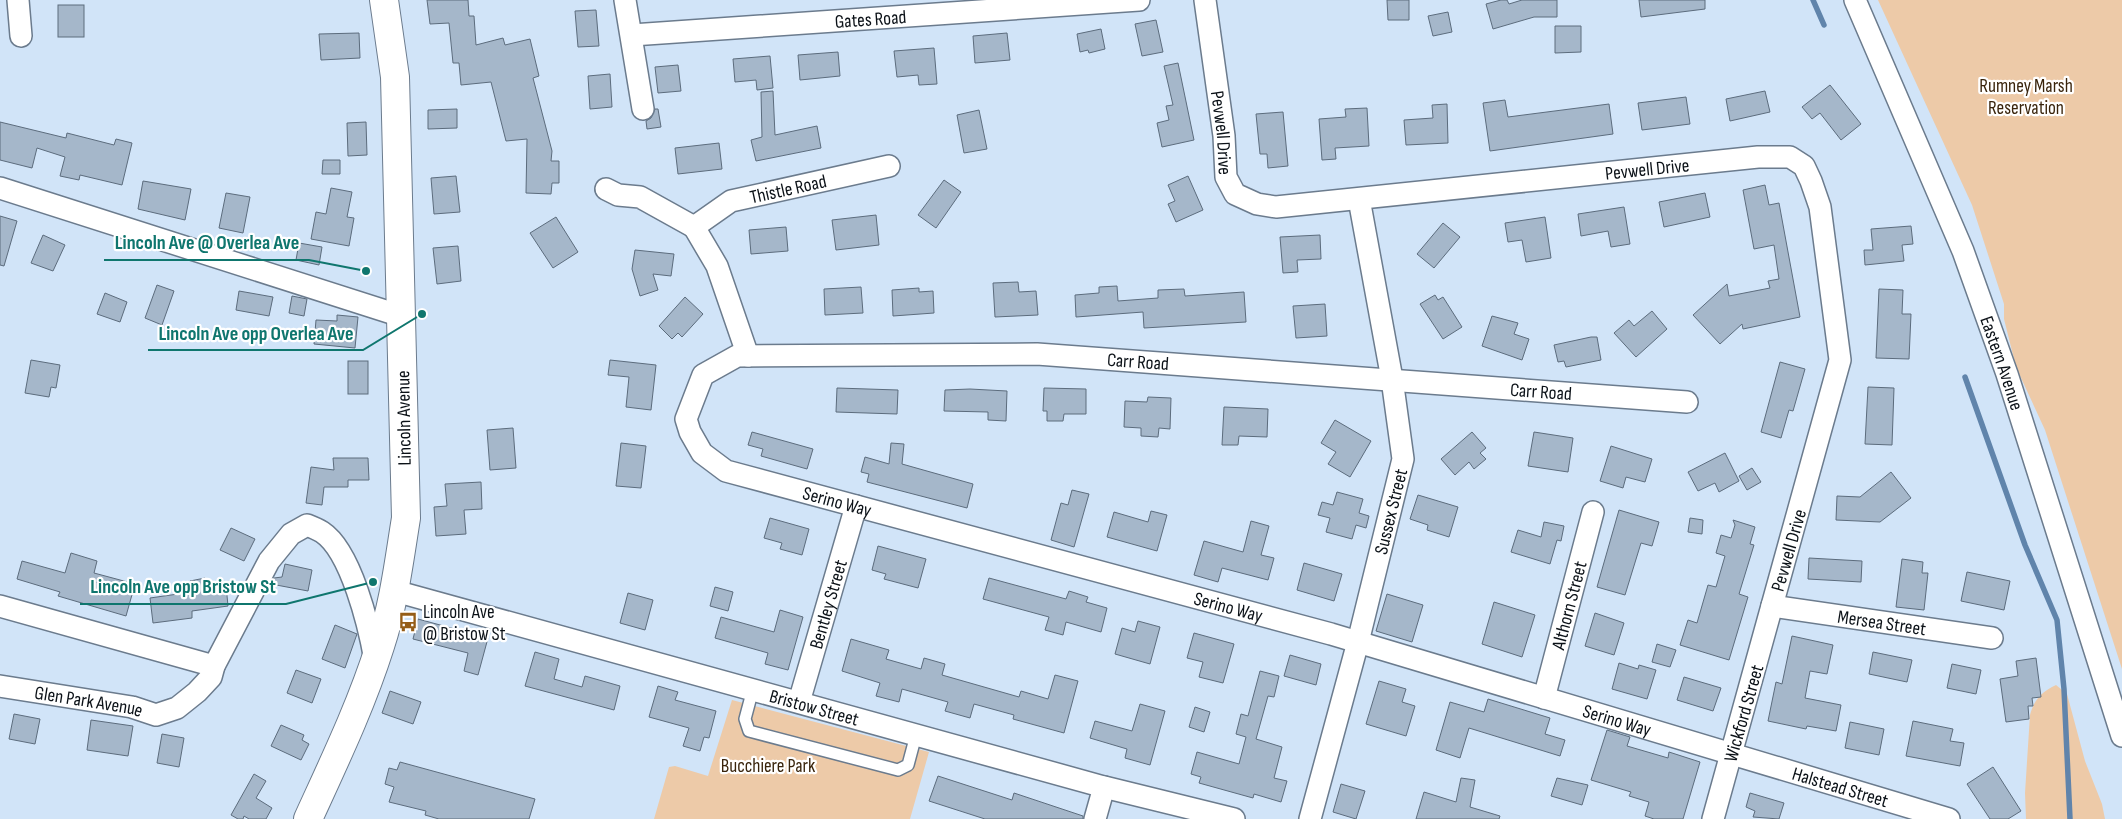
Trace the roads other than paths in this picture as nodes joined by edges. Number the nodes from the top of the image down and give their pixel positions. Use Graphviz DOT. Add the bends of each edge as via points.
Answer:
graph roads {
  1 [pos="18,0"];
  2 [pos="384,0"];
  3 [pos="625,0"];
  4 [pos="1139,0"];
  5 [pos="1205,0"];
  6 [pos="1855,0"];
  7 [pos="1027,4"];
  8 [pos="21,36"];
  9 [pos="632,36"];
  10 [pos="643,109"];
  11 [pos="888,166"];
  12 [pos="0,188"];
  13 [pos="606,189"];
  14 [pos="1359,199"];
  15 [pos="694,228"];
  16 [pos="401,316"];
  17 [pos="748,356"];
  18 [pos="1392,379"];
  19 [pos="1687,402"];
  20 [pos="723,469"];
  21 [pos="856,506"];
  22 [pos="1593,512"];
  23 [pos="395,590"];
  24 [pos="0,606"];
  25 [pos="1772,606"];
  26 [pos="1992,638"];
  27 [pos="1358,642"];
  28 [pos="375,660"];
  29 [pos="214,666"];
  30 [pos="0,686"];
  31 [pos="753,689"];
  32 [pos="1544,698"];
  33 [pos="799,702"];
  34 [pos="916,735"];
  35 [pos="2122,736"];
  36 [pos="1731,754"];
  37 [pos="1104,786"];
  38 [pos="308,819"];
  39 [pos="1095,819"];
  40 [pos="1234,819"];
  41 [pos="1310,819"];
  42 [pos="1713,819"];
  43 [pos="1949,819"];
  1 -- 8 [label="street"];
  2 -- 16 [label="main road, Lincoln Avenue" via="395,77"];
  3 -- 9 [label="street"];
  4 -- 7 [label="street, Gates Road"];
  5 -- 14 [label="street, Pevwell Drive" via="1224,136 1226,176 1235,194 1257,204 1276,207"];
  6 -- 35 [label="street, Eastern Avenue" via="1963,251 2007,374"];
  7 -- 9 [label="street, Gates Road"];
  9 -- 10 [label="street"];
  11 -- 15 [label="street, Thistle Road" via="731,201"];
  12 -- 16 [label="street"];
  13 -- 15 [label="street" via="618,195 640,197"];
  14 -- 18 [label="street, Sussex Street"];
  14 -- 25 [label="street, Pevwell Drive" via="1758,157 1790,157 1804,166 1820,207 1840,360"];
  15 -- 17 [label="street" via="717,266"];
  16 -- 23 [label="main road, Lincoln Avenue" via="406,518"];
  17 -- 18 [label="street, Carr Road" via="1037,354"];
  17 -- 20 [label="street, Carr Road" via="737,356 703,376 686,419 702,453"];
  18 -- 19 [label="street, Carr Road"];
  18 -- 27 [label="street, Sussex Street" via="1403,459"];
  20 -- 21 [label="street, Serino Way"];
  21 -- 27 [label="street, Serino Way"];
  21 -- 33 [label="street, Bentley Street"];
  22 -- 32 [label="street, Althorn Street"];
  23 -- 28 [label="main road, Lincoln Avenue"];
  23 -- 31 [label="street, Bristow Street"];
  24 -- 29 [label="street"];
  25 -- 26 [label="street, Mersea Street"];
  25 -- 36 [label="street, Wickford Street"];
  27 -- 32 [label="street, Serino Way"];
  27 -- 41 [label="street, Sussex Street"];
  28 -- 29 [label="street, Glen Park Avenue" via="368,622 343,558 322,532 308,525 291,534 269,561"];
  28 -- 38 [label="main road, Lincoln Avenue" via="355,718"];
  29 -- 30 [label="street, Glen Park Avenue" via="211,677 197,692 176,708 156,715 132,707"];
  31 -- 33 [label="street, Bristow Street"];
  31 -- 34 [label="lane" via="744,719 749,730 898,770 908,764"];
  32 -- 36 [label="street, Serino Way"];
  33 -- 34 [label="street, Bristow Street"];
  34 -- 37 [label="street, Bristow Street"];
  36 -- 42 [label="street, Wickford Street"];
  36 -- 43 [label="street, Halstead Street"];
  37 -- 39 [label="street"];
  37 -- 40 [label="street, Bristow Street"];
}
